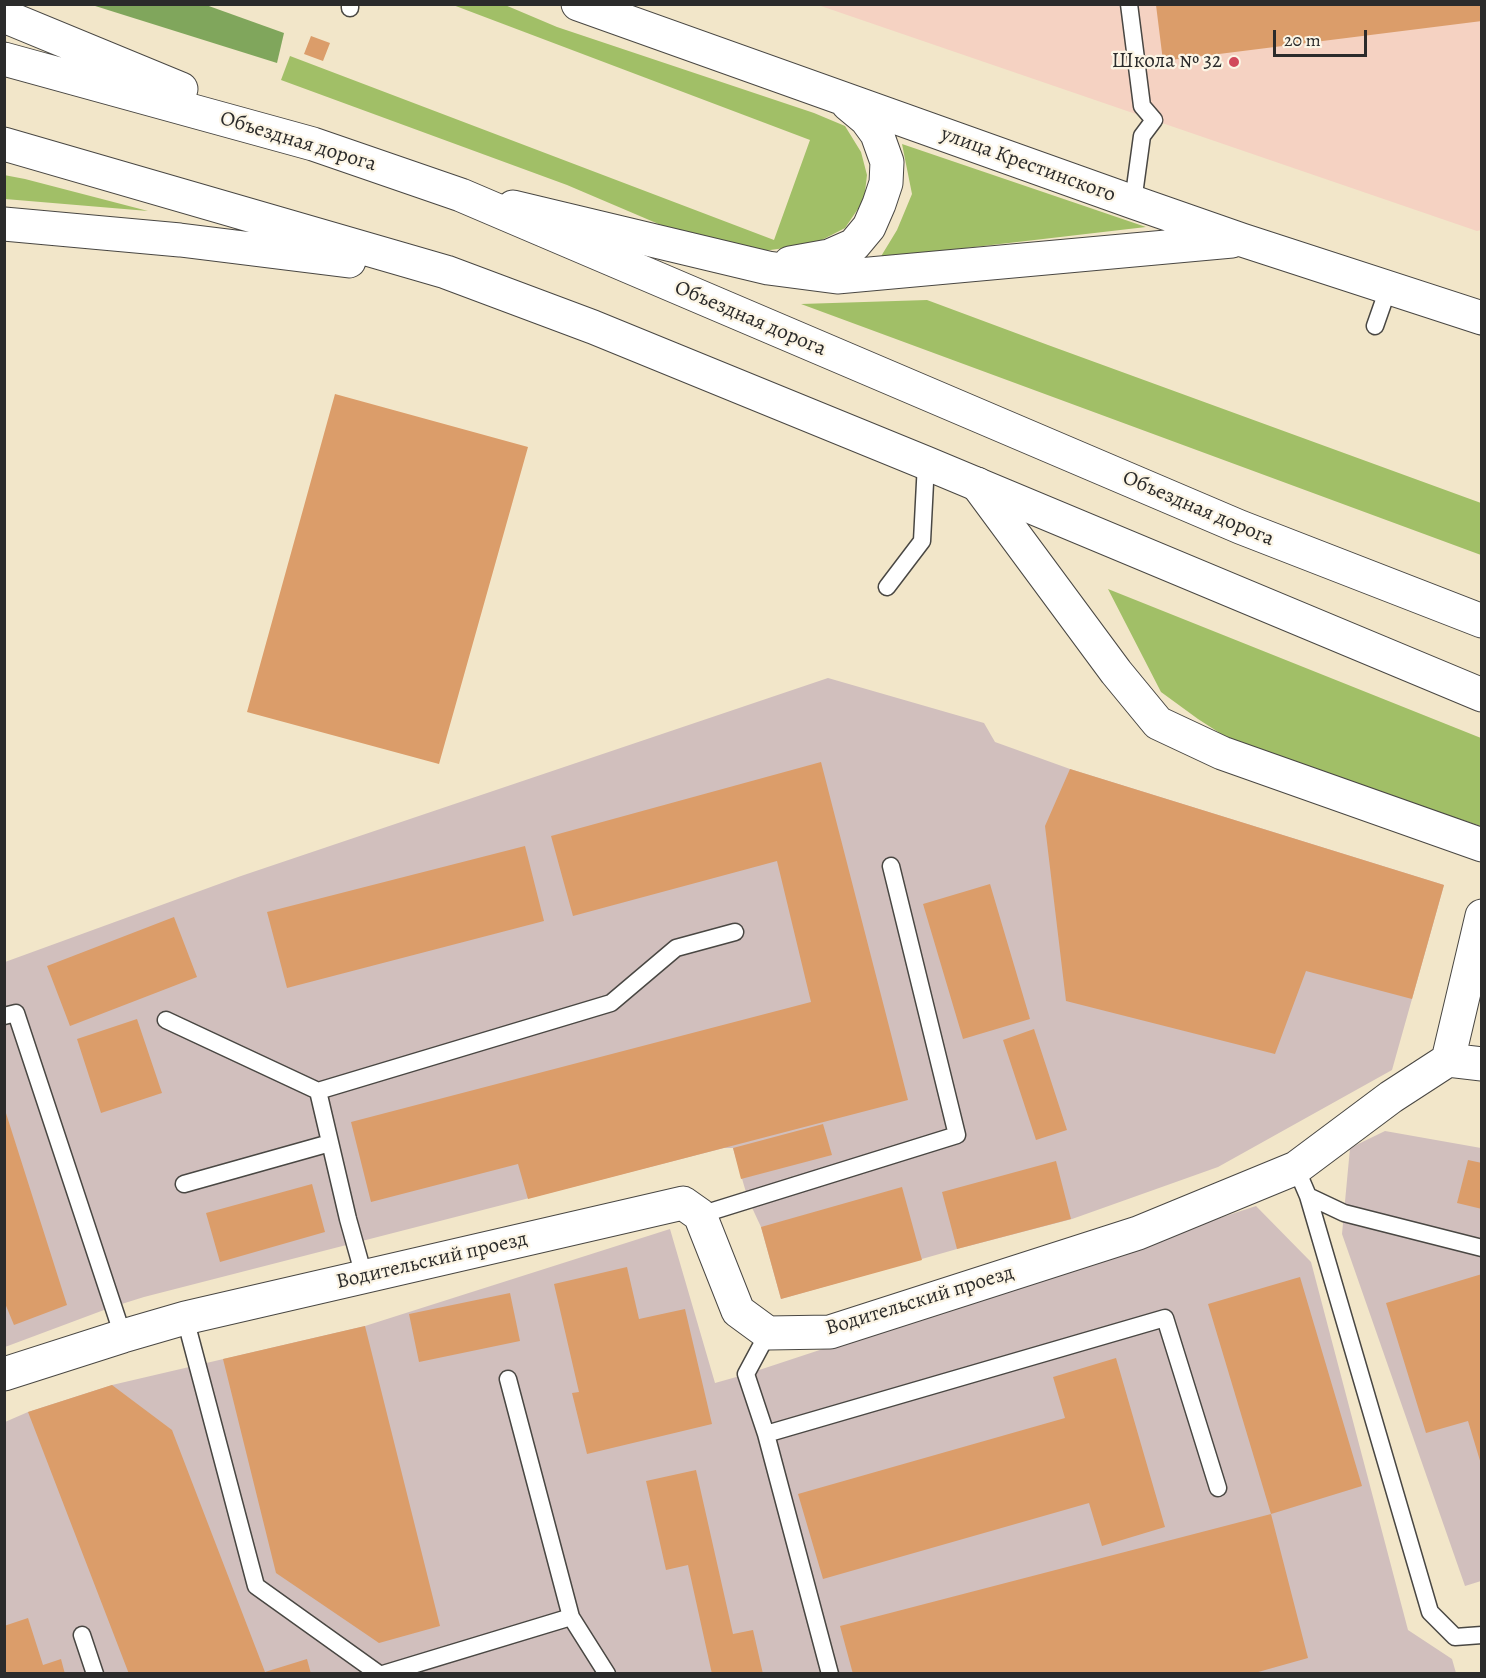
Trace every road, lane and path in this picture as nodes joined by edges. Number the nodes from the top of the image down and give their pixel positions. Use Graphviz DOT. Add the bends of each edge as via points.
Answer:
graph roads {
  1 [pos="578,4"];
  2 [pos="1130,4"];
  3 [pos="4,16"];
  4 [pos="4,58"];
  5 [pos="840,97"];
  6 [pos="4,144"];
  7 [pos="313,144"];
  8 [pos="461,195"];
  9 [pos="1133,202"];
  10 [pos="4,224"];
  11 [pos="1242,240"];
  12 [pos="768,267"];
  13 [pos="446,272"];
  14 [pos="1389,286"];
  15 [pos="1482,318"];
  16 [pos="1374,326"];
  17 [pos="926,463"];
  18 [pos="977,484"];
  19 [pos="887,587"];
  20 [pos="1482,621"];
  21 [pos="1482,695"];
  22 [pos="1482,845"];
  23 [pos="891,866"];
  24 [pos="1482,916"];
  25 [pos="735,932"];
  26 [pos="4,1016"];
  27 [pos="166,1020"];
  28 [pos="1448,1060"];
  29 [pos="1482,1064"];
  30 [pos="318,1091"];
  31 [pos="330,1143"];
  32 [pos="1302,1182"];
  33 [pos="184,1184"];
  34 [pos="700,1215"];
  35 [pos="1482,1248"];
  36 [pos="364,1276"];
  37 [pos="185,1318"];
  38 [pos="768,1333"];
  39 [pos="123,1336"];
  40 [pos="4,1374"];
  41 [pos="508,1379"];
  42 [pos="766,1434"];
  43 [pos="1218,1488"];
  44 [pos="571,1617"];
  45 [pos="82,1635"];
  46 [pos="1482,1635"];
  47 [pos="95,1674"];
  48 [pos="381,1674"];
  49 [pos="607,1674"];
  50 [pos="830,1674"];
  1 -- 5 [label="street, улица Крестинского"];
  2 -- 9 [label="lane" via="1142,106 1154,120 1143,136"];
  3 -- 7 [label="street"];
  4 -- 7 [label="street, Объездная дорога"];
  5 -- 9 [label="street, улица Крестинского"];
  5 -- 12 [label="street" via="878,134 887,162 886,183 873,219 854,245 829,256"];
  6 -- 13 [label="street"];
  7 -- 8 [label="street, Объездная дорога"];
  8 -- 12 [label="street"];
  8 -- 20 [label="street, Объездная дорога" via="1240,527"];
  9 -- 11 [label="street, улица Крестинского"];
  10 -- 13 [label="street" via="180,240"];
  11 -- 12 [label="street" via="837,278"];
  11 -- 14 [label="street, улица Крестинского"];
  13 -- 17 [label="street" via="593,327"];
  14 -- 15 [label="street, улица Крестинского"];
  14 -- 16 [label="lane"];
  17 -- 18 [label="street"];
  17 -- 19 [label="lane" via="922,541"];
  18 -- 21 [label="street"];
  18 -- 22 [label="street" via="1158,723 1222,753"];
  23 -- 34 [label="lane" via="957,1135"];
  24 -- 28 [label="street"];
  25 -- 30 [label="lane" via="676,948 611,1003"];
  26 -- 39 [label="lane" via="16,1012"];
  27 -- 30 [label="lane"];
  28 -- 29 [label="street"];
  28 -- 32 [label="street, Водительский проезд" via="1391,1097"];
  30 -- 31 [label="lane"];
  31 -- 33 [label="lane"];
  31 -- 36 [label="lane"];
  32 -- 35 [label="lane" via="1344,1213"];
  32 -- 38 [label="street, Водительский проезд" via="830,1332"];
  32 -- 46 [label="lane" via="1430,1612 1455,1637"];
  34 -- 36 [label="street, Водительский проезд" via="683,1203"];
  34 -- 38 [label="street" via="738,1311"];
  36 -- 37 [label="street, Водительский проезд"];
  37 -- 39 [label="street, Водительский проезд"];
  37 -- 48 [label="lane" via="256,1586"];
  38 -- 42 [label="lane" via="747,1374"];
  39 -- 40 [label="street, Водительский проезд"];
  41 -- 44 [label="lane"];
  42 -- 43 [label="lane" via="1165,1318"];
  42 -- 50 [label="lane"];
  44 -- 48 [label="lane"];
  44 -- 49 [label="lane"];
  45 -- 47 [label="lane"];
}
